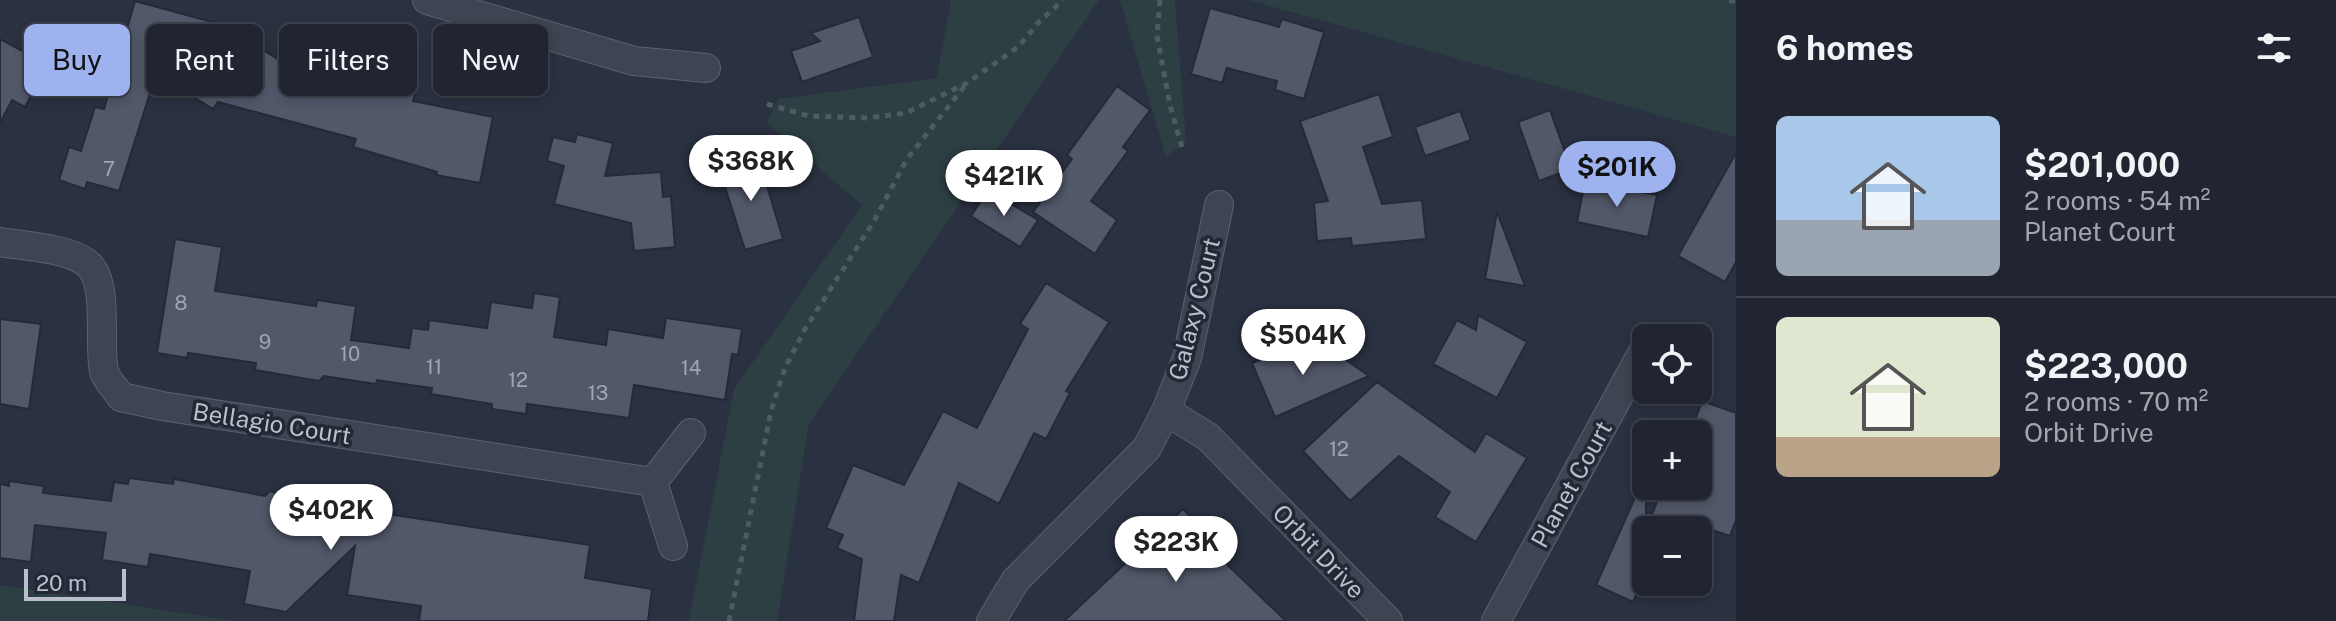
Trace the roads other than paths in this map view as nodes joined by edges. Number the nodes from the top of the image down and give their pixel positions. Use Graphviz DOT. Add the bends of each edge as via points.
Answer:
graph roads {
  1 [pos="427,0"];
  2 [pos="706,68"];
  3 [pos="1219,205"];
  4 [pos="0,242"];
  5 [pos="1632,372"];
  6 [pos="1166,411"];
  7 [pos="691,433"];
  8 [pos="653,482"];
  9 [pos="673,546"];
  10 [pos="991,621"];
  11 [pos="1388,621"];
  12 [pos="1496,621"];
  1 -- 2 [label="street" via="634,61"];
  3 -- 6 [label="street, Galaxy Court" via="1187,358"];
  4 -- 8 [label="street, Bellagio Court" via="54,250 90,266 99,284 104,373 121,397"];
  5 -- 12 [label="street, Planet Court"];
  6 -- 10 [label="street" via="1147,448 1015,581"];
  6 -- 11 [label="street, Orbit Drive" via="1208,437"];
  7 -- 8 [label="street"];
  8 -- 9 [label="street"];
}
